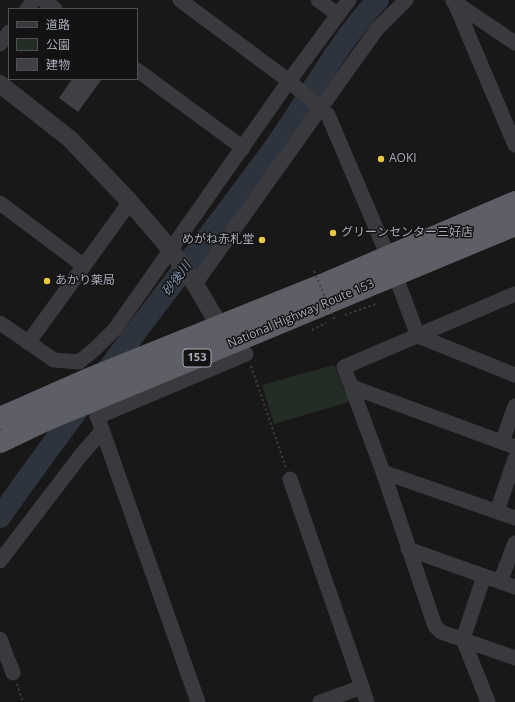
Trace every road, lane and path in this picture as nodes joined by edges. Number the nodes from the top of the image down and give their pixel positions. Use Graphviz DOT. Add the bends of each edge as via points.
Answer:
graph roads {
  1 [pos="34,0"];
  2 [pos="43,0"];
  3 [pos="180,0"];
  4 [pos="318,0"];
  5 [pos="349,0"];
  6 [pos="406,0"];
  7 [pos="453,1"];
  8 [pos="28,8"];
  9 [pos="54,8"];
  10 [pos="338,14"];
  11 [pos="8,33"];
  12 [pos="515,43"];
  13 [pos="0,44"];
  14 [pos="138,71"];
  15 [pos="289,80"];
  16 [pos="0,84"];
  17 [pos="321,108"];
  18 [pos="515,145"];
  19 [pos="243,148"];
  20 [pos="130,202"];
  21 [pos="515,202"];
  22 [pos="0,203"];
  23 [pos="515,226"];
  24 [pos="171,250"];
  25 [pos="392,265"];
  26 [pos="84,266"];
  27 [pos="314,271"];
  28 [pos="195,284"];
  29 [pos="511,299"];
  30 [pos="376,304"];
  31 [pos="335,320"];
  32 [pos="0,323"];
  33 [pos="219,325"];
  34 [pos="312,330"];
  35 [pos="418,336"];
  36 [pos="28,343"];
  37 [pos="246,354"];
  38 [pos="83,371"];
  39 [pos="515,375"];
  40 [pos="352,387"];
  41 [pos="515,406"];
  42 [pos="97,417"];
  43 [pos="0,418"];
  44 [pos="0,442"];
  45 [pos="509,444"];
  46 [pos="515,459"];
  47 [pos="383,472"];
  48 [pos="290,479"];
  49 [pos="497,511"];
  50 [pos="515,518"];
  51 [pos="515,544"];
  52 [pos="408,549"];
  53 [pos="0,561"];
  54 [pos="484,576"];
  55 [pos="500,582"];
  56 [pos="515,588"];
  57 [pos="0,639"];
  58 [pos="463,639"];
  59 [pos="515,658"];
  60 [pos="13,673"];
  61 [pos="362,687"];
  62 [pos="23,702"];
  63 [pos="198,702"];
  64 [pos="320,702"];
  65 [pos="367,702"];
  66 [pos="488,702"];
  1 -- 8 [label="street"];
  2 -- 9 [label="street"];
  3 -- 15 [label="street"];
  4 -- 10 [label="street"];
  5 -- 10 [label="street"];
  6 -- 17 [label="street" via="377,29"];
  7 -- 12 [label="street"];
  7 -- 18 [label="street"];
  10 -- 15 [label="street"];
  11 -- 13 [label="street"];
  14 -- 19 [label="street"];
  15 -- 17 [label="street"];
  15 -- 19 [label="street"];
  16 -- 20 [label="street" via="70,140"];
  17 -- 25 [label="street" via="328,115"];
  17 -- 28 [label="street"];
  19 -- 24 [label="street"];
  20 -- 24 [label="street"];
  20 -- 26 [label="street"];
  21 -- 25 [label="highway, National Highway Route 153 / 153"];
  22 -- 26 [label="street"];
  23 -- 25 [label="highway, National Highway Route 153 / 153"];
  24 -- 28 [label="street"];
  24 -- 38 [label="street" via="115,329 95,349"];
  25 -- 33 [label="highway, National Highway Route 153 / 153"];
  25 -- 35 [label="street"];
  25 -- 42 [label="highway, National Highway Route 153 / 153"];
  26 -- 36 [label="street"];
  27 -- 31 [label="path, bridge"];
  28 -- 33 [label="street"];
  29 -- 35 [label="street"];
  30 -- 31 [label="path"];
  31 -- 34 [label="path"];
  32 -- 36 [label="street"];
  33 -- 38 [label="highway, National Highway Route 153 / 153"];
  35 -- 39 [label="street"];
  35 -- 40 [label="street" via="344,367"];
  36 -- 38 [label="street" via="54,360"];
  37 -- 42 [label="street"];
  37 -- 48 [label="path"];
  38 -- 43 [label="highway, National Highway Route 153 / 153"];
  40 -- 45 [label="street"];
  40 -- 47 [label="street"];
  41 -- 45 [label="street"];
  42 -- 44 [label="highway, National Highway Route 153 / 153"];
  42 -- 53 [label="street" via="81,455"];
  42 -- 63 [label="street"];
  46 -- 49 [label="street"];
  47 -- 49 [label="street"];
  47 -- 52 [label="street"];
  48 -- 61 [label="street"];
  49 -- 50 [label="street"];
  51 -- 55 [label="street"];
  52 -- 54 [label="street"];
  52 -- 58 [label="street" via="435,626 441,632"];
  54 -- 55 [label="street"];
  54 -- 58 [label="street"];
  55 -- 56 [label="street"];
  57 -- 60 [label="street"];
  58 -- 59 [label="street"];
  58 -- 66 [label="street"];
  60 -- 62 [label="path"];
  61 -- 64 [label="street"];
  61 -- 65 [label="street"];
}
